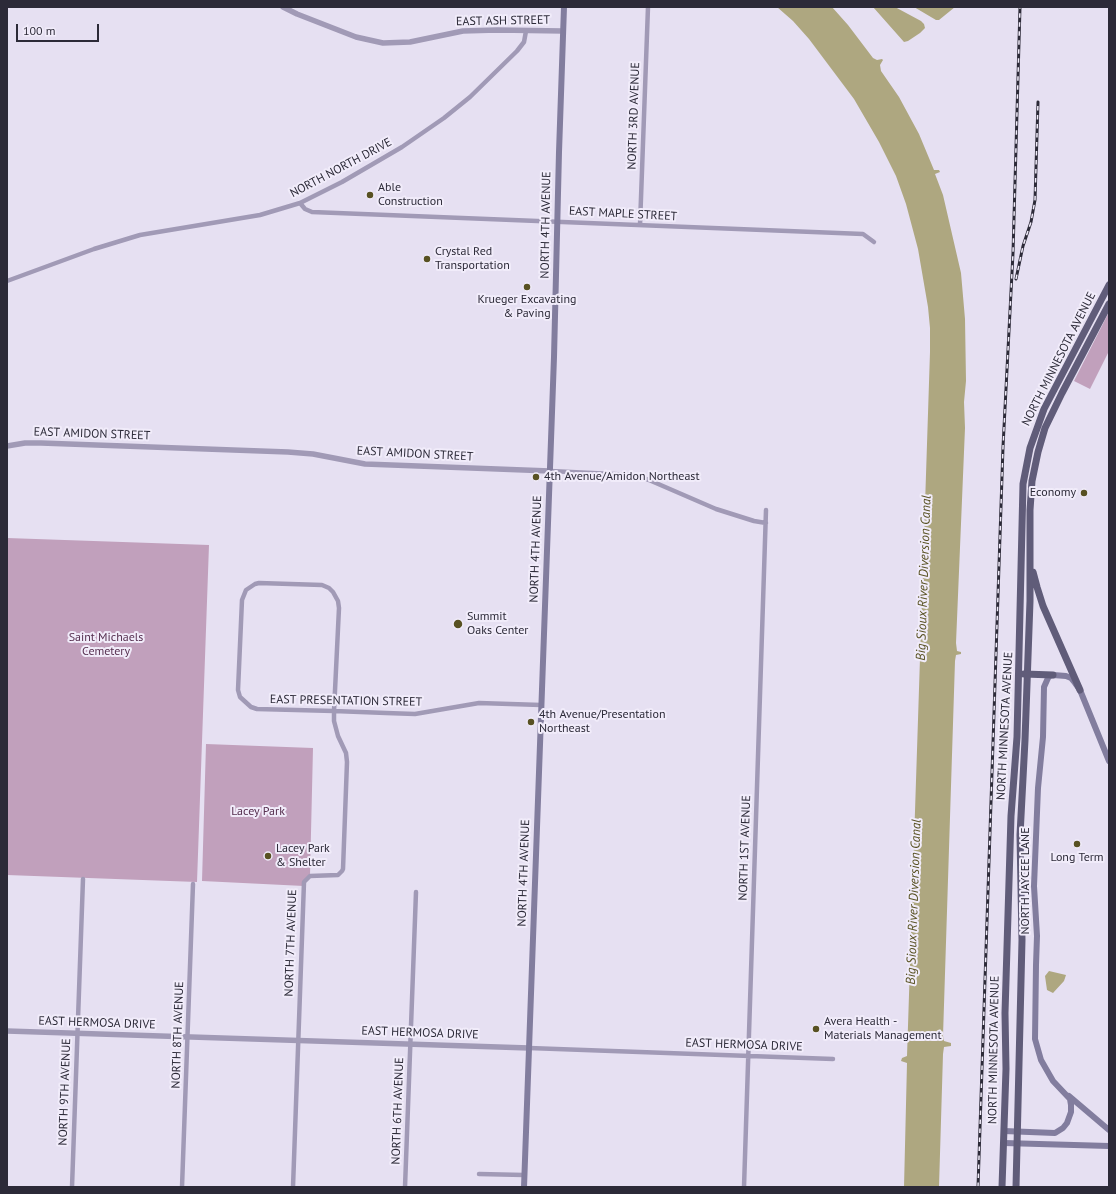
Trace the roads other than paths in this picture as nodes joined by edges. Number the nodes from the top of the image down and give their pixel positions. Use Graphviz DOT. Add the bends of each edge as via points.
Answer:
graph roads {
  1 [pos="283,7"];
  2 [pos="564,7"];
  3 [pos="648,7"];
  4 [pos="526,31"];
  5 [pos="563,31"];
  6 [pos="300,204"];
  7 [pos="557,221"];
  8 [pos="640,225"];
  9 [pos="874,242"];
  10 [pos="7,281"];
  11 [pos="1109,285"];
  12 [pos="1109,304"];
  13 [pos="7,446"];
  14 [pos="550,471"];
  15 [pos="766,510"];
  16 [pos="766,523"];
  17 [pos="1030,541"];
  18 [pos="1018,674"];
  19 [pos="1027,674"];
  20 [pos="1053,675"];
  21 [pos="1080,690"];
  22 [pos="247,704"];
  23 [pos="541,705"];
  24 [pos="334,711"];
  25 [pos="1109,761"];
  26 [pos="83,878"];
  27 [pos="193,884"];
  28 [pos="416,892"];
  29 [pos="7,1031"];
  30 [pos="77,1034"];
  31 [pos="188,1037"];
  32 [pos="298,1040"];
  33 [pos="410,1044"];
  34 [pos="529,1048"];
  35 [pos="748,1056"];
  36 [pos="833,1059"];
  37 [pos="1065,1092"];
  38 [pos="1109,1130"];
  39 [pos="1004,1131"];
  40 [pos="1017,1132"];
  41 [pos="1004,1143"];
  42 [pos="1017,1143"];
  43 [pos="1109,1146"];
  44 [pos="479,1174"];
  45 [pos="524,1175"];
  46 [pos="72,1187"];
  47 [pos="182,1187"];
  48 [pos="293,1187"];
  49 [pos="405,1187"];
  50 [pos="524,1187"];
  51 [pos="744,1187"];
  52 [pos="1002,1187"];
  53 [pos="1016,1187"];
  1 -- 4 [label="street, EAST ASH STREET" via="356,37 379,43 410,42 463,31"];
  2 -- 5 [label="main road"];
  3 -- 8 [label="street, NORTH 3RD AVENUE"];
  4 -- 5 [label="street, EAST ASH STREET"];
  4 -- 6 [label="street, NORTH NORTH DRIVE" via="524,42 518,52 444,118 402,147"];
  5 -- 7 [label="main road, NORTH 4TH AVENUE"];
  6 -- 7 [label="street, EAST MAPLE STREET" via="312,212"];
  6 -- 10 [label="street, NORTH NORTH DRIVE" via="260,215 140,234"];
  7 -- 8 [label="street, EAST MAPLE STREET"];
  7 -- 14 [label="main road, NORTH 4TH AVENUE"];
  8 -- 9 [label="street, EAST MAPLE STREET" via="862,234"];
  11 -- 18 [label="main road, NORTH MINNESOTA AVENUE" via="1044,409 1027,459 1022,496"];
  12 -- 17 [label="main road, NORTH MINNESOTA AVENUE" via="1052,413 1041,440 1032,481"];
  13 -- 14 [label="street, EAST AMIDON STREET" via="41,443 288,452 313,454 355,463"];
  14 -- 16 [label="street, EAST AMIDON STREET" via="634,475 716,509"];
  14 -- 23 [label="main road, NORTH 4TH AVENUE"];
  15 -- 16 [label="street, NORTH 1ST AVENUE"];
  16 -- 35 [label="street, NORTH 1ST AVENUE"];
  17 -- 19 [label="main road, NORTH MINNESOTA AVENUE"];
  17 -- 21 [label="main road" via="1039,596"];
  18 -- 19 [label="main road"];
  18 -- 39 [label="main road, NORTH MINNESOTA AVENUE" via="1008,910"];
  19 -- 20 [label="main road"];
  19 -- 40 [label="main road, NORTH MINNESOTA AVENUE" via="1020,835 1022,940"];
  20 -- 21 [label="main road" via="1069,677"];
  20 -- 37 [label="main road, NORTH JAYCEE LANE" via="1044,686 1038,788 1034,886 1037,936 1035,1039 1041,1060 1054,1081"];
  21 -- 25 [label="main road"];
  22 -- 24 [label="street, EAST PRESENTATION STREET" via="257,709"];
  22 -- 24 [label="street, NORTH 7TH AVENUE" via="240,697 238,690 242,600 246,590 259,583 322,585 334,592 339,608"];
  23 -- 24 [label="street, EAST PRESENTATION STREET" via="479,703 415,714"];
  23 -- 34 [label="main road, NORTH 4TH AVENUE"];
  24 -- 32 [label="street, NORTH 7TH AVENUE" via="335,729 346,753 347,762 343,869 335,876 310,876 304,882"];
  26 -- 30 [label="street, NORTH 9TH AVENUE"];
  27 -- 31 [label="street, NORTH 8TH AVENUE"];
  28 -- 33 [label="street, NORTH 6TH AVENUE"];
  29 -- 30 [label="street, EAST HERMOSA DRIVE"];
  30 -- 31 [label="street, EAST HERMOSA DRIVE"];
  30 -- 46 [label="street, NORTH 9TH AVENUE"];
  31 -- 32 [label="street, EAST HERMOSA DRIVE"];
  31 -- 47 [label="street, NORTH 8TH AVENUE"];
  32 -- 33 [label="street, EAST HERMOSA DRIVE"];
  32 -- 48 [label="street, NORTH 7TH AVENUE"];
  33 -- 34 [label="street, EAST HERMOSA DRIVE"];
  33 -- 49 [label="street, NORTH 6TH AVENUE"];
  34 -- 35 [label="street, EAST HERMOSA DRIVE"];
  34 -- 45 [label="main road, NORTH 4TH AVENUE"];
  35 -- 36 [label="street, EAST HERMOSA DRIVE"];
  35 -- 51 [label="street, NORTH 1ST AVENUE"];
  37 -- 38 [label="main road"];
  37 -- 40 [label="main road, NORTH JAYCEE LANE" via="1072,1105 1070,1118 1063,1128 1055,1133"];
  39 -- 40 [label="main road, NORTH JAYCEE LANE"];
  39 -- 41 [label="main road, NORTH MINNESOTA AVENUE"];
  40 -- 42 [label="main road, NORTH MINNESOTA AVENUE"];
  41 -- 42 [label="main road"];
  41 -- 52 [label="main road, NORTH MINNESOTA AVENUE"];
  42 -- 43 [label="main road"];
  42 -- 53 [label="main road, NORTH MINNESOTA AVENUE"];
  44 -- 45 [label="street"];
  45 -- 50 [label="main road, NORTH 4TH AVENUE"];
}
